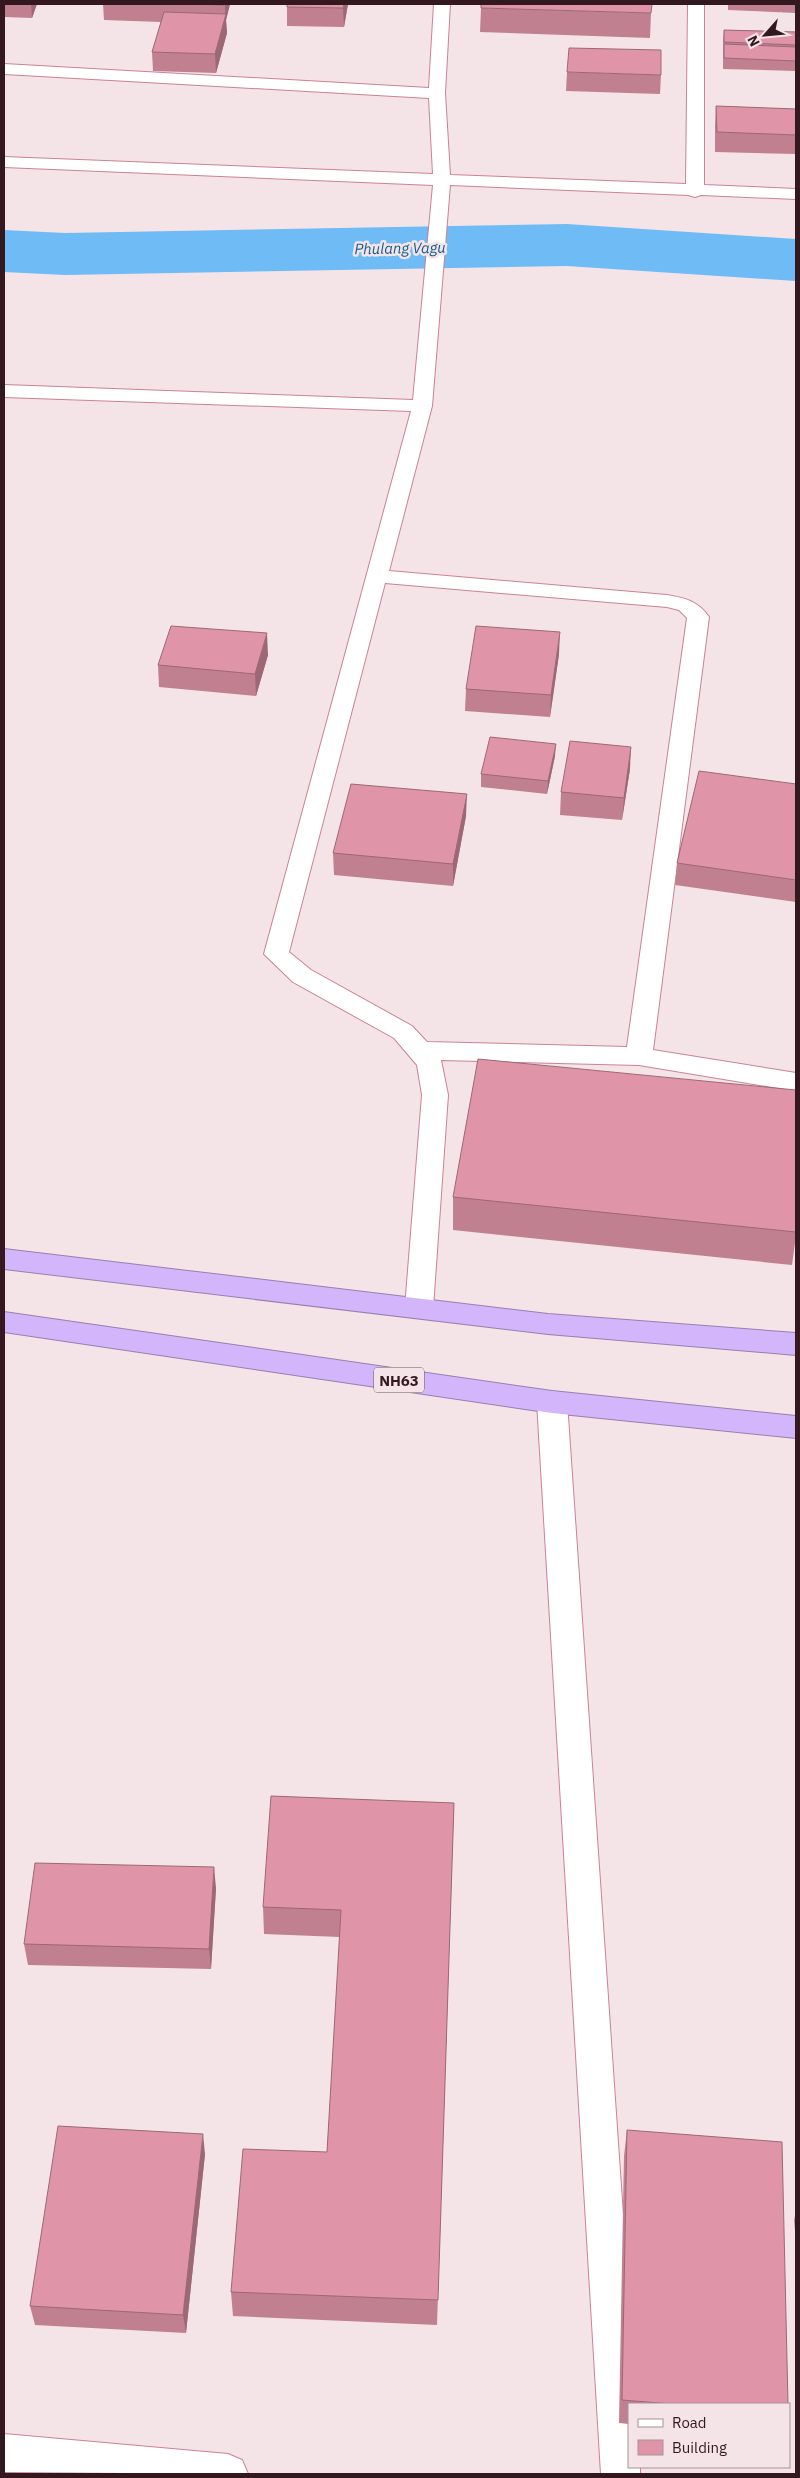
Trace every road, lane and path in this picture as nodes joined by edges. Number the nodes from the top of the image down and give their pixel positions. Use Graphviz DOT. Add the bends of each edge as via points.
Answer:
graph roads {
  1 [pos="442,4"];
  2 [pos="696,4"];
  3 [pos="4,69"];
  4 [pos="437,93"];
  5 [pos="4,162"];
  6 [pos="442,180"];
  7 [pos="695,192"];
  8 [pos="796,194"];
  9 [pos="4,391"];
  10 [pos="422,406"];
  11 [pos="376,576"];
  12 [pos="420,1051"];
  13 [pos="639,1056"];
  14 [pos="796,1082"];
  15 [pos="4,1259"];
  16 [pos="420,1308"];
  17 [pos="4,1322"];
  18 [pos="796,1344"];
  19 [pos="552,1402"];
  20 [pos="796,1427"];
  21 [pos="4,2453"];
  22 [pos="228,2474"];
  23 [pos="621,2474"];
  1 -- 4 [label="street"];
  2 -- 7 [label="street"];
  3 -- 4 [label="street"];
  4 -- 6 [label="street"];
  5 -- 6 [label="street"];
  6 -- 7 [label="street"];
  6 -- 10 [label="street"];
  7 -- 8 [label="street"];
  9 -- 10 [label="street"];
  10 -- 11 [label="street"];
  11 -- 12 [label="street" via="276,954 302,976 403,1032"];
  11 -- 13 [label="street" via="677,602 693,611 698,618"];
  12 -- 13 [label="street"];
  12 -- 16 [label="street" via="430,1064 435,1095"];
  13 -- 14 [label="street"];
  15 -- 16 [label="highway"];
  16 -- 18 [label="highway" via="548,1324"];
  17 -- 19 [label="highway, NH63"];
  19 -- 20 [label="highway, NH63"];
  19 -- 23 [label="street"];
  21 -- 22 [label="street"];
}
